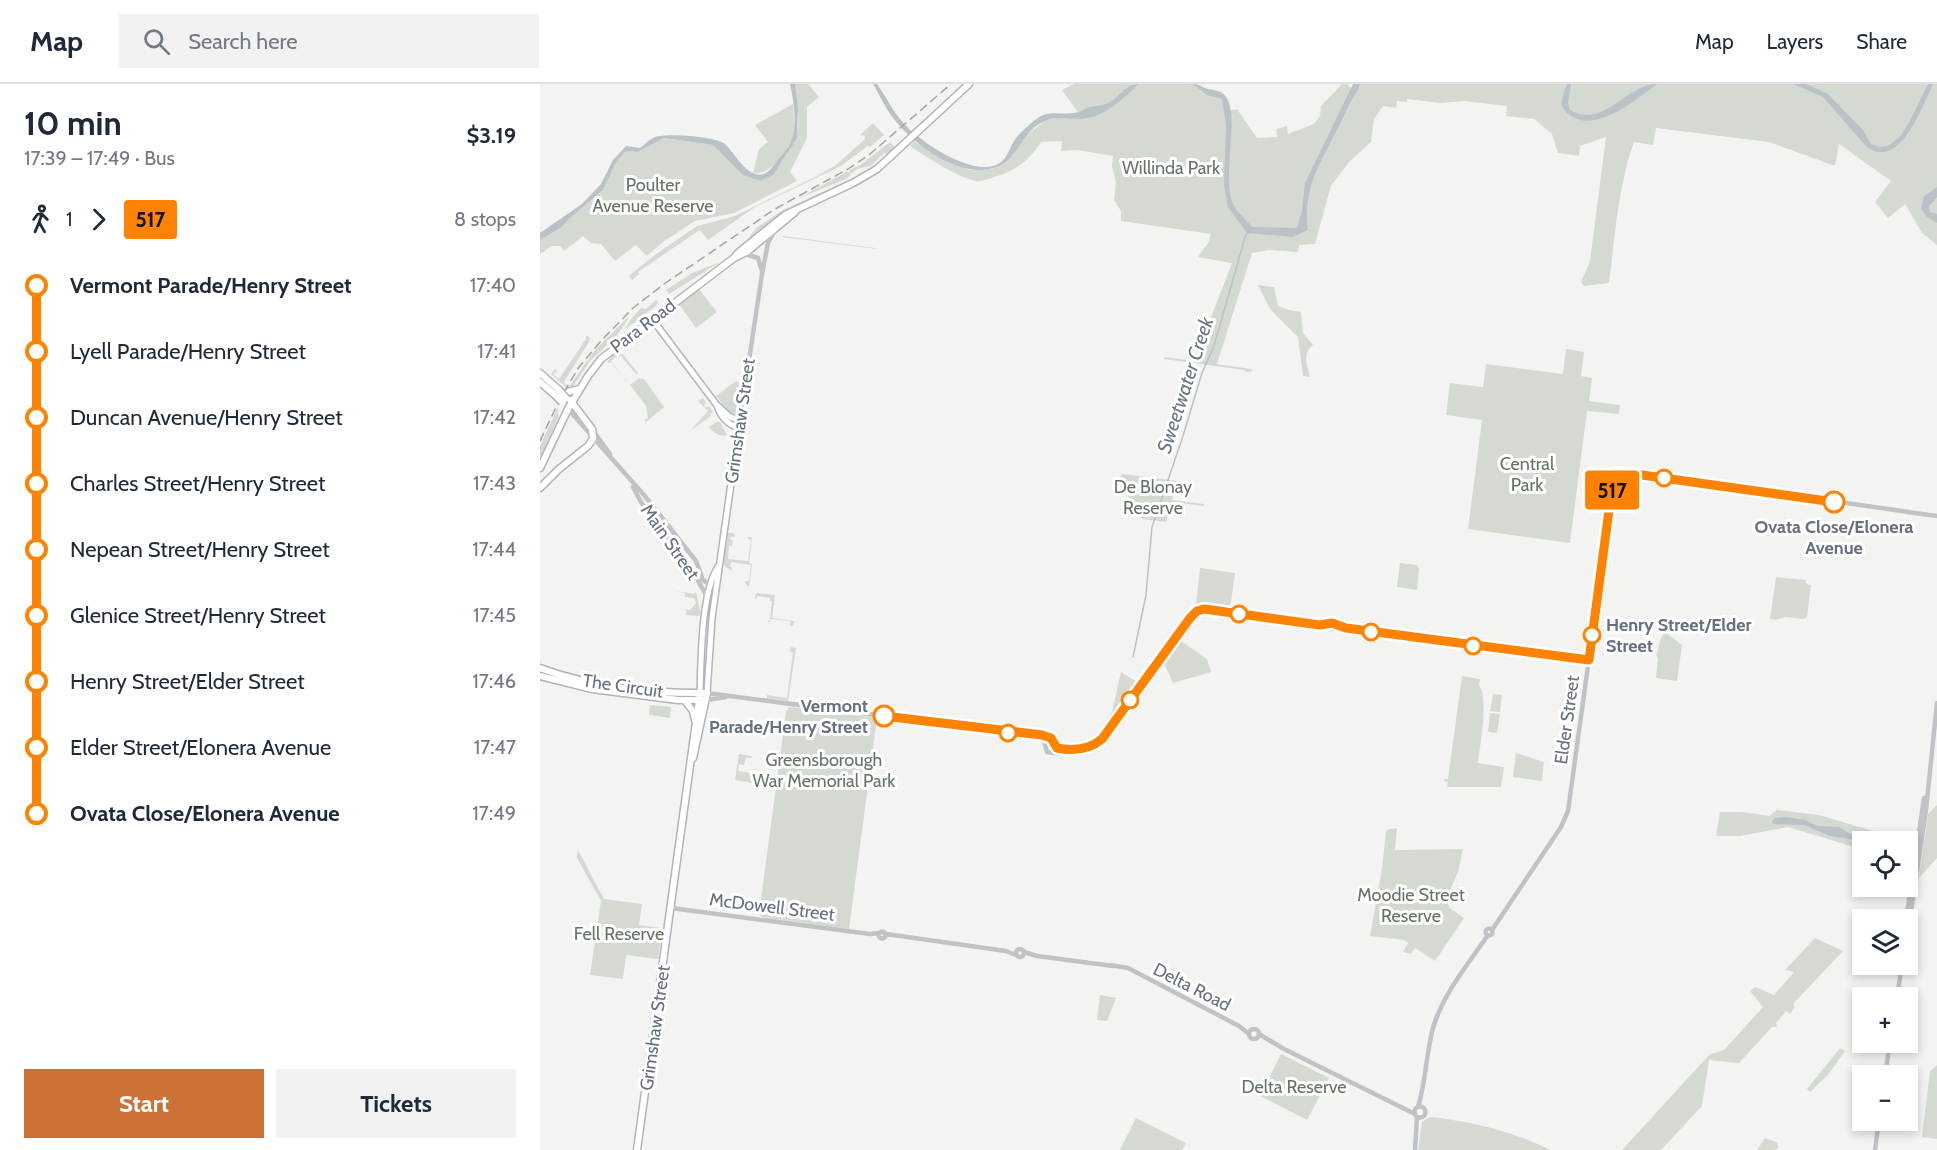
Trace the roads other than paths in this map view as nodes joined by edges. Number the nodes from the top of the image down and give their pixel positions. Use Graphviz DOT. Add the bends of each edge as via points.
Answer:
graph roads {
  1 [pos="969,84"];
  2 [pos="795,211"];
  3 [pos="776,228"];
  4 [pos="744,254"];
  5 [pos="734,258"];
  6 [pos="762,274"];
  7 [pos="652,319"];
  8 [pos="540,373"];
  9 [pos="540,382"];
  10 [pos="579,389"];
  11 [pos="557,393"];
  12 [pos="567,400"];
  13 [pos="716,404"];
  14 [pos="740,420"];
  15 [pos="590,425"];
  16 [pos="739,428"];
  17 [pos="593,439"];
  18 [pos="611,456"];
  19 [pos="540,468"];
  20 [pos="635,486"];
  21 [pos="540,488"];
  22 [pos="1937,516"];
  23 [pos="678,551"];
  24 [pos="694,559"];
  25 [pos="688,565"];
  26 [pos="718,567"];
  27 [pos="700,573"];
  28 [pos="714,574"];
  29 [pos="713,587"];
  30 [pos="708,600"];
  31 [pos="708,622"];
  32 [pos="1589,660"];
  33 [pos="540,669"];
  34 [pos="540,676"];
  35 [pos="593,685"];
  36 [pos="704,697"];
  37 [pos="685,701"];
  38 [pos="1937,703"];
  39 [pos="1937,726"];
  40 [pos="696,727"];
  41 [pos="1934,737"];
  42 [pos="1045,739"];
  43 [pos="1055,750"];
  44 [pos="691,767"];
  45 [pos="1927,787"];
  46 [pos="671,908"];
  47 [pos="1908,909"];
  48 [pos="1912,909"];
  49 [pos="1023,954"];
  50 [pos="1250,1031"];
  51 [pos="1258,1036"];
  52 [pos="1419,1112"];
  53 [pos="1878,1131"];
  54 [pos="638,1149"];
  55 [pos="1415,1150"];
  56 [pos="1875,1150"];
  1 -- 2 [label="main road, Para Road" via="872,172"];
  2 -- 3 [label="main road, Para Road"];
  2 -- 5 [label="main road, Para Road" via="782,217"];
  3 -- 4 [label="main road, Para Road"];
  3 -- 6 [label="street, Grimshaw Street" via="768,243"];
  4 -- 5 [label="main road, Para Road"];
  4 -- 6 [label="street" via="758,258"];
  5 -- 7 [label="main road, Para Road"];
  6 -- 14 [label="street, Grimshaw Street"];
  7 -- 10 [label="main road, Para Road" via="601,359"];
  7 -- 13 [label="main road"];
  8 -- 11 [label="main road, Main Street"];
  9 -- 11 [label="main road, Main Street"];
  10 -- 12 [label="main road"];
  10 -- 12 [label="main road, Para Road"];
  11 -- 12 [label="main road, Main Street, bridge"];
  12 -- 15 [label="main road, Main Street"];
  12 -- 17 [label="street, Main Street"];
  12 -- 19 [label="main road"];
  13 -- 14 [label="main road" via="731,418"];
  13 -- 16 [label="main road" via="725,420"];
  14 -- 16 [label="main road, Grimshaw Street"];
  15 -- 17 [label="main road"];
  15 -- 18 [label="street, Main Street"];
  16 -- 26 [label="main road, Grimshaw Street"];
  17 -- 18 [label="street, Main Street"];
  17 -- 21 [label="main road"];
  18 -- 20 [label="street, Main Street"];
  20 -- 23 [label="street, Main Street"];
  20 -- 24 [label="street, Main Street"];
  22 -- 32 [label="street, Elder Street" via="1614,471"];
  23 -- 24 [label="street"];
  23 -- 25 [label="street, Main Street"];
  24 -- 25 [label="street" via="693,567"];
  24 -- 27 [label="street, Main Street"];
  25 -- 30 [label="street, Main Street"];
  26 -- 28 [label="main road, Grimshaw Street"];
  26 -- 29 [label="main road, Grimshaw Street"];
  27 -- 28 [label="street"];
  27 -- 29 [label="street, Main Street"];
  28 -- 29 [label="main road, Grimshaw Street"];
  29 -- 30 [label="main road, Grimshaw Street"];
  29 -- 31 [label="main road, Grimshaw Street"];
  30 -- 31 [label="main road, Grimshaw Street"];
  31 -- 36 [label="main road, Grimshaw Street"];
  32 -- 43 [label="street" via="1197,611 1096,744 1078,750"];
  32 -- 52 [label="street, Elder Street" via="1567,814 1440,1011 1431,1037"];
  33 -- 35 [label="main road, The Circuit"];
  34 -- 35 [label="main road, The Circuit" via="570,685"];
  35 -- 36 [label="main road, The Circuit"];
  35 -- 37 [label="main road, The Circuit"];
  36 -- 37 [label="main road, The Circuit"];
  36 -- 40 [label="main road, Grimshaw Street"];
  36 -- 42 [label="street" via="721,694"];
  36 -- 44 [label="main road, Grimshaw Street"];
  37 -- 40 [label="main road" via="693,711"];
  38 -- 41 [label="street"];
  39 -- 41 [label="street"];
  40 -- 44 [label="main road, Grimshaw Street"];
  41 -- 45 [label="street"];
  42 -- 43 [label="street" via="1051,738"];
  42 -- 43 [label="street" via="1047,752"];
  44 -- 46 [label="main road, Grimshaw Street"];
  45 -- 47 [label="street"];
  45 -- 48 [label="street"];
  46 -- 49 [label="street, McDowell Street" via="1006,951 1019,957"];
  46 -- 54 [label="main road, Grimshaw Street"];
  49 -- 50 [label="street, Delta Road" via="1133,971"];
  50 -- 51 [label="street" via="1252,1038"];
  50 -- 51 [label="street" via="1257,1029"];
  51 -- 52 [label="street"];
  52 -- 55 [label="street, Elder Street"];
  53 -- 56 [label="street"];
}
